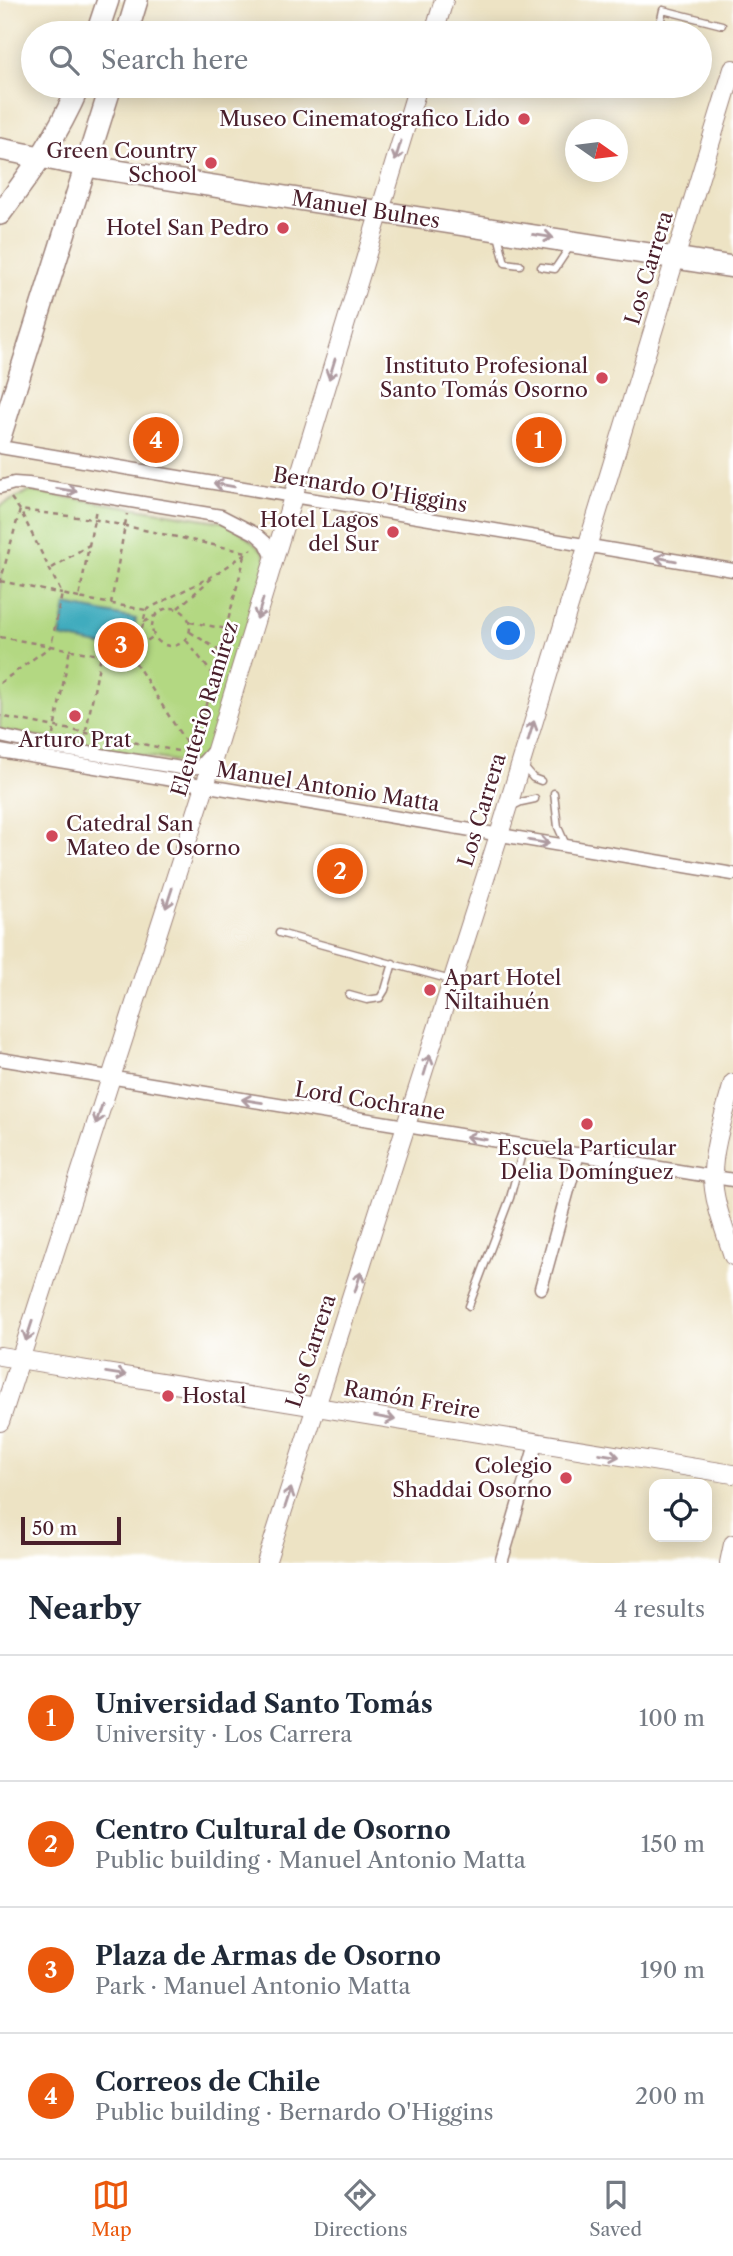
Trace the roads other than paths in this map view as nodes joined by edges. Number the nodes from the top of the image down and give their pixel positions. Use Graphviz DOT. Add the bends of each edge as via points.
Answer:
graph roads {
  1 [pos="108,0"];
  2 [pos="137,0"];
  3 [pos="444,0"];
  4 [pos="665,0"];
  5 [pos="663,10"];
  6 [pos="101,21"];
  7 [pos="131,21"];
  8 [pos="438,21"];
  9 [pos="661,21"];
  10 [pos="709,21"];
  11 [pos="712,22"];
  12 [pos="722,24"];
  13 [pos="733,69"];
  14 [pos="73,98"];
  15 [pos="107,98"];
  16 [pos="414,98"];
  17 [pos="0,149"];
  18 [pos="43,157"];
  19 [pos="86,166"];
  20 [pos="379,211"];
  21 [pos="0,214"];
  22 [pos="497,229"];
  23 [pos="574,241"];
  24 [pos="676,257"];
  25 [pos="520,265"];
  26 [pos="541,267"];
  27 [pos="733,267"];
  28 [pos="0,437"];
  29 [pos="0,447"];
  30 [pos="0,487"];
  31 [pos="294,496"];
  32 [pos="587,546"];
  33 [pos="274,560"];
  34 [pos="733,570"];
  35 [pos="0,736"];
  36 [pos="217,748"];
  37 [pos="0,751"];
  38 [pos="521,762"];
  39 [pos="541,781"];
  40 [pos="205,786"];
  41 [pos="554,793"];
  42 [pos="535,799"];
  43 [pos="506,810"];
  44 [pos="499,835"];
  45 [pos="567,846"];
  46 [pos="733,874"];
  47 [pos="279,933"];
  48 [pos="393,963"];
  49 [pos="453,981"];
  50 [pos="349,995"];
  51 [pos="0,1059"];
  52 [pos="111,1078"];
  53 [pos="733,1083"];
  54 [pos="408,1126"];
  55 [pos="524,1145"];
  56 [pos="578,1154"];
  57 [pos="713,1177"];
  58 [pos="733,1180"];
  59 [pos="733,1256"];
  60 [pos="541,1288"];
  61 [pos="469,1306"];
  62 [pos="0,1356"];
  63 [pos="20,1359"];
  64 [pos="317,1406"];
  65 [pos="0,1422"];
  66 [pos="536,1444"];
  67 [pos="733,1474"];
  68 [pos="733,1544"];
  69 [pos="266,1563"];
  70 [pos="501,1563"];
  71 [pos="729,1563"];
  1 -- 6 [label="main road"];
  2 -- 7 [label="main road"];
  3 -- 8 [label="main road"];
  4 -- 5 [label="lane"];
  5 -- 9 [label="lane"];
  5 -- 10 [label="lane"];
  11 -- 12 [label="lane"];
  13 -- 24 [label="main road, Los Carrera"];
  14 -- 18 [label="main road"];
  15 -- 19 [label="main road"];
  16 -- 20 [label="main road, Eleuterio Ramírez, one-way"];
  17 -- 18 [label="main road, Manuel Bulnes"];
  18 -- 19 [label="main road, Manuel Bulnes"];
  18 -- 21 [label="main road"];
  19 -- 20 [label="main road, Manuel Bulnes"];
  19 -- 28 [label="main road"];
  20 -- 22 [label="main road, Manuel Bulnes"];
  20 -- 31 [label="main road, Eleuterio Ramírez, one-way"];
  22 -- 23 [label="main road, Manuel Bulnes, one-way"];
  22 -- 25 [label="lane" via="505,263"];
  23 -- 24 [label="main road, Manuel Bulnes"];
  23 -- 26 [label="lane" via="555,269"];
  24 -- 27 [label="main road, Manuel Bulnes"];
  24 -- 32 [label="main road, Los Carrera"];
  31 -- 29 [label="street, Bernardo O'Higgins, one-way"];
  30 -- 33 [label="street, one-way" via="14,483 221,516 256,534"];
  31 -- 32 [label="street, Bernardo O'Higgins"];
  31 -- 33 [label="main road, Eleuterio Ramírez"];
  34 -- 32 [label="street, Bernardo O'Higgins, one-way"];
  38 -- 32 [label="main road, Los Carrera, one-way"];
  33 -- 36 [label="main road, Eleuterio Ramírez, one-way"];
  35 -- 36 [label="street, Manuel Antonio Matta" via="181,768 199,767"];
  36 -- 40 [label="main road, Eleuterio Ramírez"];
  37 -- 40 [label="street, Manuel Antonio Matta"];
  38 -- 39 [label="lane"];
  38 -- 43 [label="main road, Los Carrera"];
  40 -- 44 [label="street, Manuel Antonio Matta"];
  40 -- 52 [label="main road, Eleuterio Ramírez, one-way"];
  41 -- 45 [label="lane" via="558,827"];
  42 -- 43 [label="lane"];
  43 -- 44 [label="main road, Los Carrera"];
  44 -- 45 [label="street, Manuel Antonio Matta, one-way"];
  44 -- 49 [label="main road, Los Carrera"];
  45 -- 46 [label="street, Manuel Antonio Matta"];
  47 -- 48 [label="lane"];
  48 -- 49 [label="lane"];
  48 -- 50 [label="lane" via="380,998"];
  54 -- 49 [label="main road, Los Carrera, one-way"];
  51 -- 52 [label="street, Lord Cochrane"];
  54 -- 52 [label="street, Lord Cochrane, one-way"];
  52 -- 63 [label="main road, Eleuterio Ramírez, one-way"];
  53 -- 57 [label="main road" via="715,1150"];
  55 -- 54 [label="street, Lord Cochrane, one-way"];
  64 -- 54 [label="main road, Los Carrera, one-way"];
  55 -- 56 [label="street, Lord Cochrane"];
  55 -- 61 [label="lane" via="506,1209"];
  56 -- 57 [label="street, Lord Cochrane"];
  56 -- 60 [label="street"];
  57 -- 58 [label="street, Lord Cochrane"];
  57 -- 59 [label="main road"];
  62 -- 63 [label="main road, Ramón Freire"];
  63 -- 64 [label="main road, Ramón Freire, one-way"];
  63 -- 65 [label="main road, Eleuterio Ramírez"];
  64 -- 66 [label="main road, Ramón Freire, one-way"];
  69 -- 64 [label="main road, Los Carrera, one-way"];
  66 -- 67 [label="main road, Ramón Freire, one-way"];
  66 -- 70 [label="street"];
  68 -- 71 [label="main road"];
}
